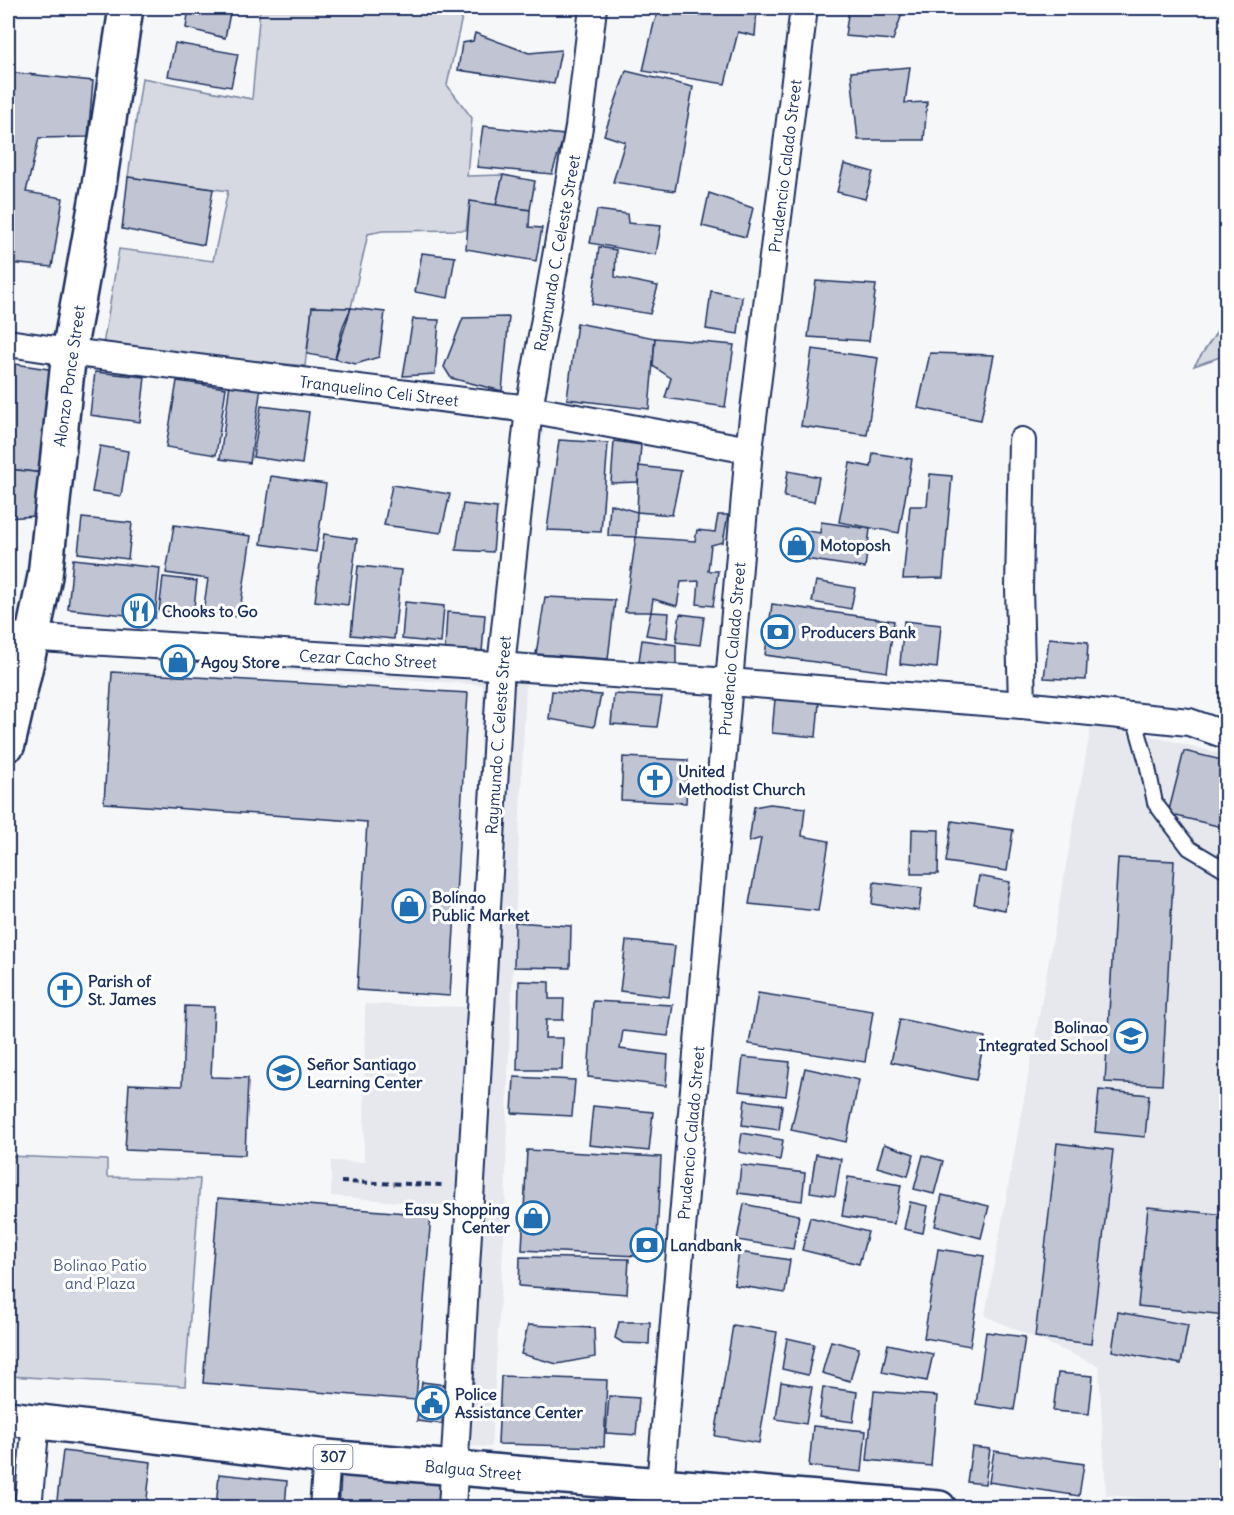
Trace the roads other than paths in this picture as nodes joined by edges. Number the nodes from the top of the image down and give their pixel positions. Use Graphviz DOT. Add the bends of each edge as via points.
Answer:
graph roads {
  1 [pos="126,8"];
  2 [pos="593,8"];
  3 [pos="804,8"];
  4 [pos="8,343"];
  5 [pos="69,352"];
  6 [pos="529,409"];
  7 [pos="1022,441"];
  8 [pos="749,450"];
  9 [pos="20,638"];
  10 [pos="501,666"];
  11 [pos="729,682"];
  12 [pos="1022,705"];
  13 [pos="1134,717"];
  14 [pos="1227,735"];
  15 [pos="8,744"];
  16 [pos="1227,870"];
  17 [pos="22,1420"];
  18 [pos="327,1457"];
  19 [pos="455,1468"];
  20 [pos="659,1496"];
  21 [pos="28,1508"];
  22 [pos="323,1508"];
  23 [pos="452,1508"];
  24 [pos="939,1508"];
  1 -- 5 [label="main road, Alonzo Ponce Street"];
  2 -- 6 [label="street, Raymundo C. Celeste Street" via="579,127"];
  3 -- 8 [label="street, Prudencio Calado Street"];
  4 -- 5 [label="street, Tranquelino Celi Street"];
  5 -- 6 [label="street, Tranquelino Celi Street"];
  5 -- 9 [label="main road, Alonzo Ponce Street" via="45,576"];
  6 -- 8 [label="street, Tranquelino Celi Street"];
  6 -- 10 [label="street, Raymundo C. Celeste Street"];
  7 -- 12 [label="street"];
  8 -- 11 [label="street, Prudencio Calado Street"];
  9 -- 10 [label="street, Cezar Cacho Street"];
  9 -- 15 [label="main road, Alonzo Ponce Street"];
  10 -- 11 [label="street, Cezar Cacho Street"];
  10 -- 19 [label="street, Raymundo C. Celeste Street"];
  11 -- 12 [label="street, Cezar Cacho Street"];
  11 -- 20 [label="street, Prudencio Calado Street"];
  12 -- 13 [label="street, Cezar Cacho Street"];
  13 -- 14 [label="street, Cezar Cacho Street" via="1189,722"];
  13 -- 16 [label="lane" via="1155,803 1189,848"];
  17 -- 18 [label="main road, Balgua Street / 307"];
  17 -- 21 [label="street"];
  18 -- 19 [label="main road, Balgua Street / 307"];
  18 -- 22 [label="street"];
  19 -- 20 [label="main road, Balgua Street / 307"];
  19 -- 23 [label="street, Raymundo C. Celeste Street"];
  20 -- 24 [label="main road, Balgua Street / 307"];
}
